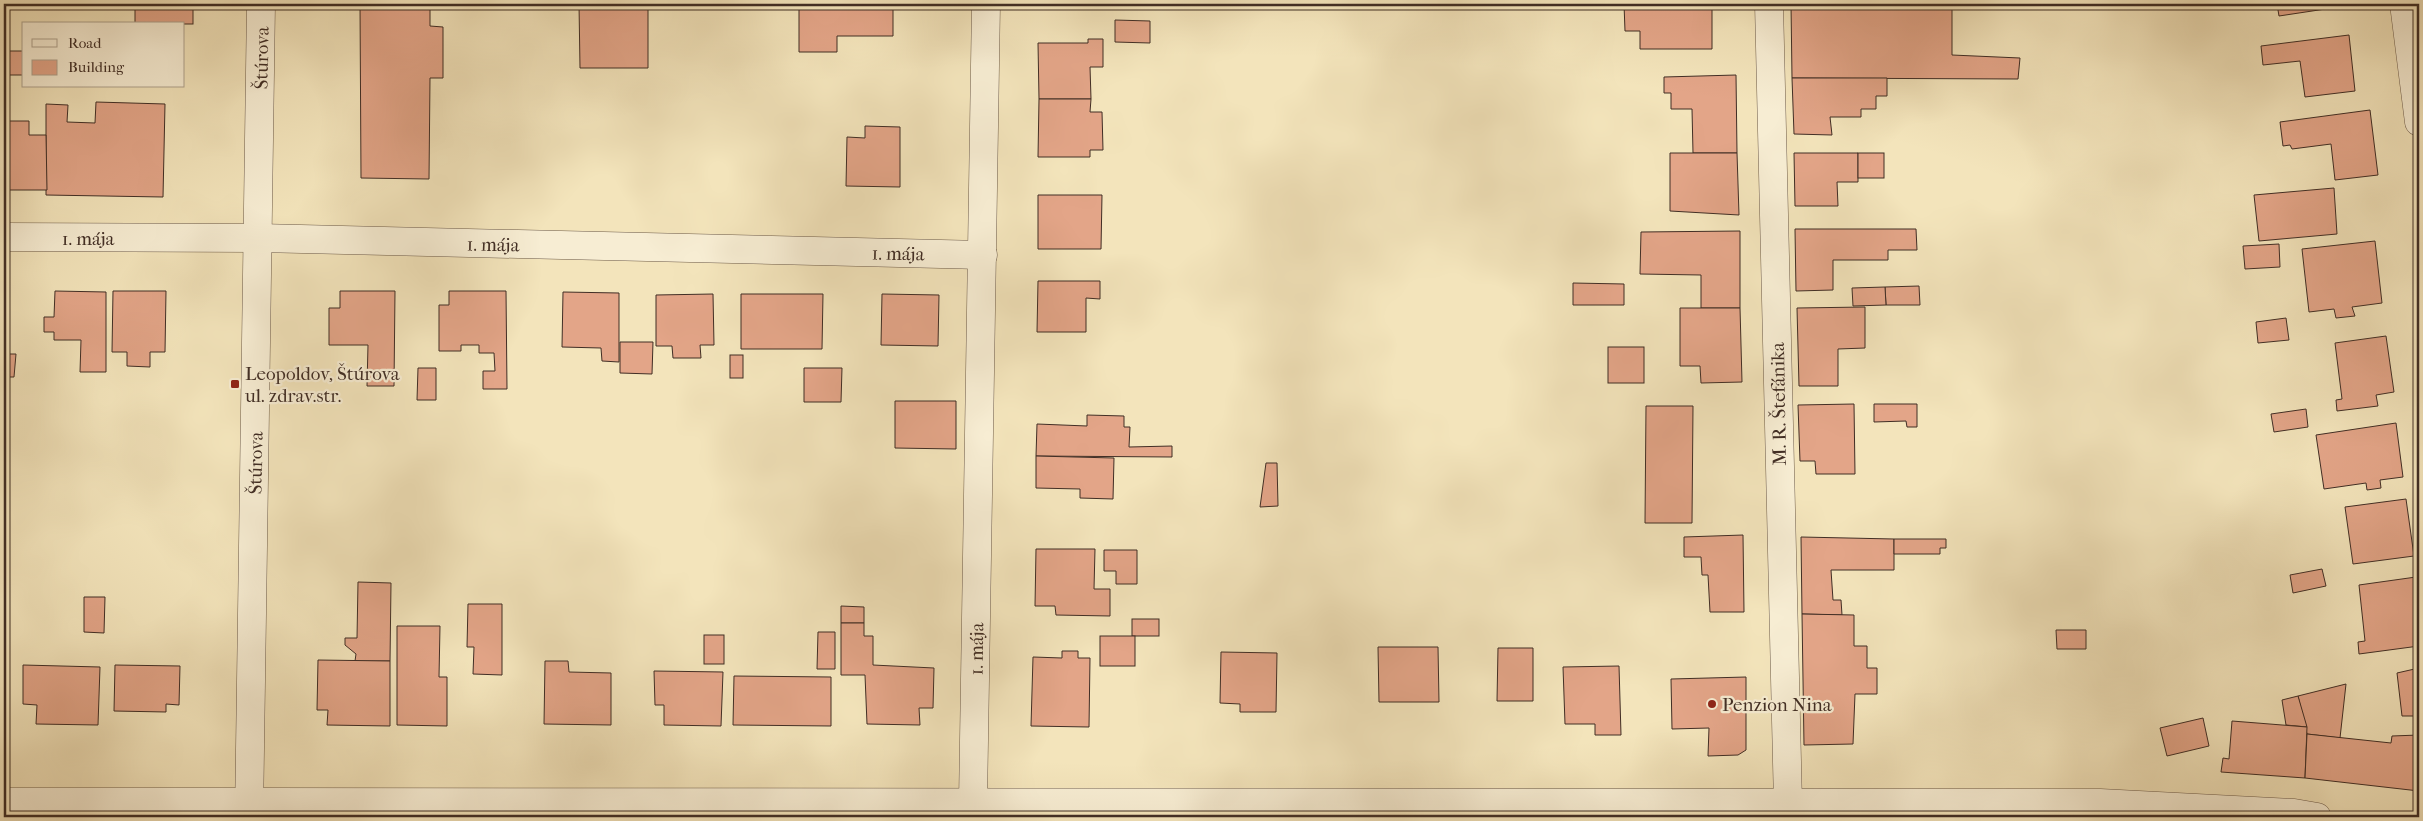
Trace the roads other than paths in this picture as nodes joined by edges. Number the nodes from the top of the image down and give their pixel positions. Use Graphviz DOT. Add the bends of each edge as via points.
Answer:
graph roads {
  1 [pos="261,4"];
  2 [pos="986,4"];
  3 [pos="1769,4"];
  4 [pos="2404,4"];
  5 [pos="2419,122"];
  6 [pos="4,237"];
  7 [pos="259,238"];
  8 [pos="983,255"];
  9 [pos="4,802"];
  10 [pos="974,802"];
  11 [pos="1788,804"];
  12 [pos="249,809"];
  13 [pos="766,810"];
  14 [pos="2317,817"];
  1 -- 7 [label="street, Štúrova"];
  2 -- 8 [label="street, 1. mája"];
  3 -- 11 [label="street, M. R. Štefánika"];
  4 -- 5 [label="street"];
  6 -- 7 [label="street, 1. mája"];
  7 -- 8 [label="street, 1. mája"];
  7 -- 12 [label="street, Štúrova"];
  8 -- 10 [label="street, 1. mája"];
  9 -- 12 [label="street"];
  10 -- 11 [label="street"];
  10 -- 13 [label="street"];
  11 -- 14 [label="street" via="2100,803 2294,813"];
  12 -- 13 [label="street"];
}
